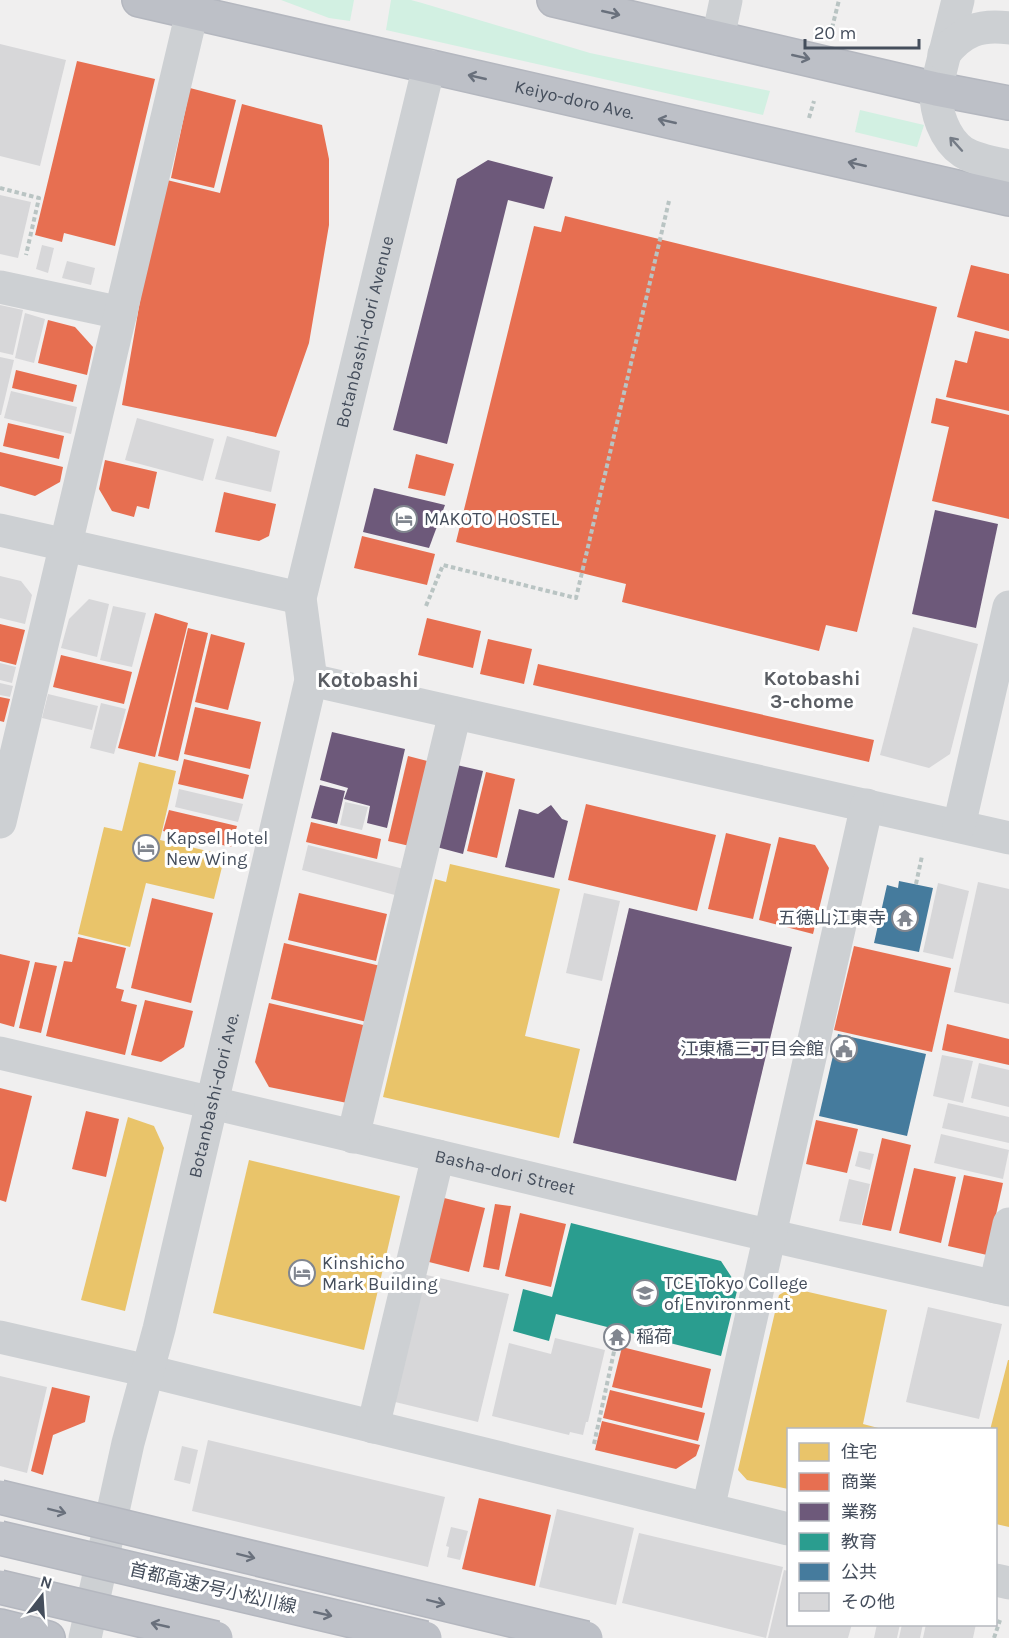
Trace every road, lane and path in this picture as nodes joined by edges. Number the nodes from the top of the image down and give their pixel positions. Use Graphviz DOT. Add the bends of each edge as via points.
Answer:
graph roads {
  1 [pos="139,0"];
  2 [pos="726,0"];
  3 [pos="839,0"];
  4 [pos="958,0"];
  5 [pos="565,1"];
  6 [pos="192,12"];
  7 [pos="1009,28"];
  8 [pos="831,31"];
  9 [pos="717,38"];
  10 [pos="944,54"];
  11 [pos="429,66"];
  12 [pos="936,89"];
  13 [pos="814,101"];
  14 [pos="1009,103"];
  15 [pos="808,123"];
  16 [pos="1009,166"];
  17 [pos="0,188"];
  18 [pos="1009,200"];
  19 [pos="669,201"];
  20 [pos="9,289"];
  21 [pos="121,313"];
  22 [pos="0,530"];
  23 [pos="64,545"];
  24 [pos="300,598"];
  25 [pos="426,606"];
  26 [pos="1009,607"];
  27 [pos="311,680"];
  28 [pos="455,713"];
  29 [pos="2,802"];
  30 [pos="867,806"];
  31 [pos="959,826"];
  32 [pos="1009,838"];
  33 [pos="922,855"];
  34 [pos="916,884"];
  35 [pos="0,1053"];
  36 [pos="212,1103"];
  37 [pos="353,1137"];
  38 [pos="438,1155"];
  39 [pos="1009,1224"];
  40 [pos="770,1236"];
  41 [pos="1002,1289"];
  42 [pos="0,1337"];
  43 [pos="615,1347"];
  44 [pos="148,1371"];
  45 [pos="373,1427"];
  46 [pos="587,1480"];
  47 [pos="0,1497"];
  48 [pos="708,1509"];
  49 [pos="787,1529"];
  50 [pos="0,1538"];
  51 [pos="0,1587"];
  52 [pos="1000,1620"];
  53 [pos="0,1626"];
  54 [pos="48,1638"];
  55 [pos="85,1638"];
  56 [pos="216,1638"];
  57 [pos="425,1638"];
  58 [pos="586,1638"];
  59 [pos="994,1638"];
  1 -- 6 [label="highway, Keiyo-doro Ave."];
  2 -- 9 [label="street"];
  3 -- 8 [label="path"];
  4 -- 10 [label="street"];
  5 -- 9 [label="highway, one-way"];
  6 -- 11 [label="highway, Keiyo-doro Ave."];
  6 -- 21 [label="street"];
  7 -- 10 [label="street" via="972,30 955,40"];
  9 -- 12 [label="highway, one-way"];
  10 -- 12 [label="street"];
  18 -- 11 [label="highway, Keiyo-doro Ave., one-way"];
  11 -- 24 [label="street, Botanbashi-dori Avenue"];
  12 -- 14 [label="highway"];
  16 -- 12 [label="street, one-way" via="963,152 951,140 940,122"];
  13 -- 15 [label="path"];
  17 -- 20 [label="path" via="39,198"];
  19 -- 25 [label="path" via="576,598 443,565"];
  20 -- 21 [label="street"];
  21 -- 23 [label="street"];
  22 -- 23 [label="street"];
  23 -- 24 [label="street"];
  23 -- 29 [label="street"];
  24 -- 27 [label="street, Botanbashi-dori Ave."];
  26 -- 31 [label="street"];
  27 -- 28 [label="street"];
  27 -- 36 [label="street, Botanbashi-dori Ave."];
  28 -- 30 [label="street"];
  28 -- 37 [label="street"];
  30 -- 31 [label="street"];
  30 -- 40 [label="street"];
  31 -- 32 [label="street"];
  33 -- 34 [label="path"];
  35 -- 36 [label="street, Basha-dori Street"];
  36 -- 37 [label="street, Basha-dori Street"];
  36 -- 44 [label="street, Botanbashi-dori Ave."];
  37 -- 38 [label="street, Basha-dori Street"];
  38 -- 40 [label="street, Basha-dori Street"];
  38 -- 45 [label="street"];
  39 -- 41 [label="street"];
  40 -- 41 [label="street, Basha-dori Street"];
  40 -- 48 [label="street"];
  42 -- 44 [label="street"];
  43 -- 46 [label="path"];
  44 -- 45 [label="street"];
  44 -- 55 [label="street, Botanbashi-dori Ave."];
  45 -- 46 [label="street"];
  46 -- 48 [label="street"];
  47 -- 58 [label="highway, one-way, bridge"];
  48 -- 49 [label="street"];
  50 -- 57 [label="highway, 首都高速7号小松川線, one-way, bridge"];
  56 -- 51 [label="highway, one-way, bridge"];
  52 -- 59 [label="path"];
  53 -- 54 [label="highway"];
}
